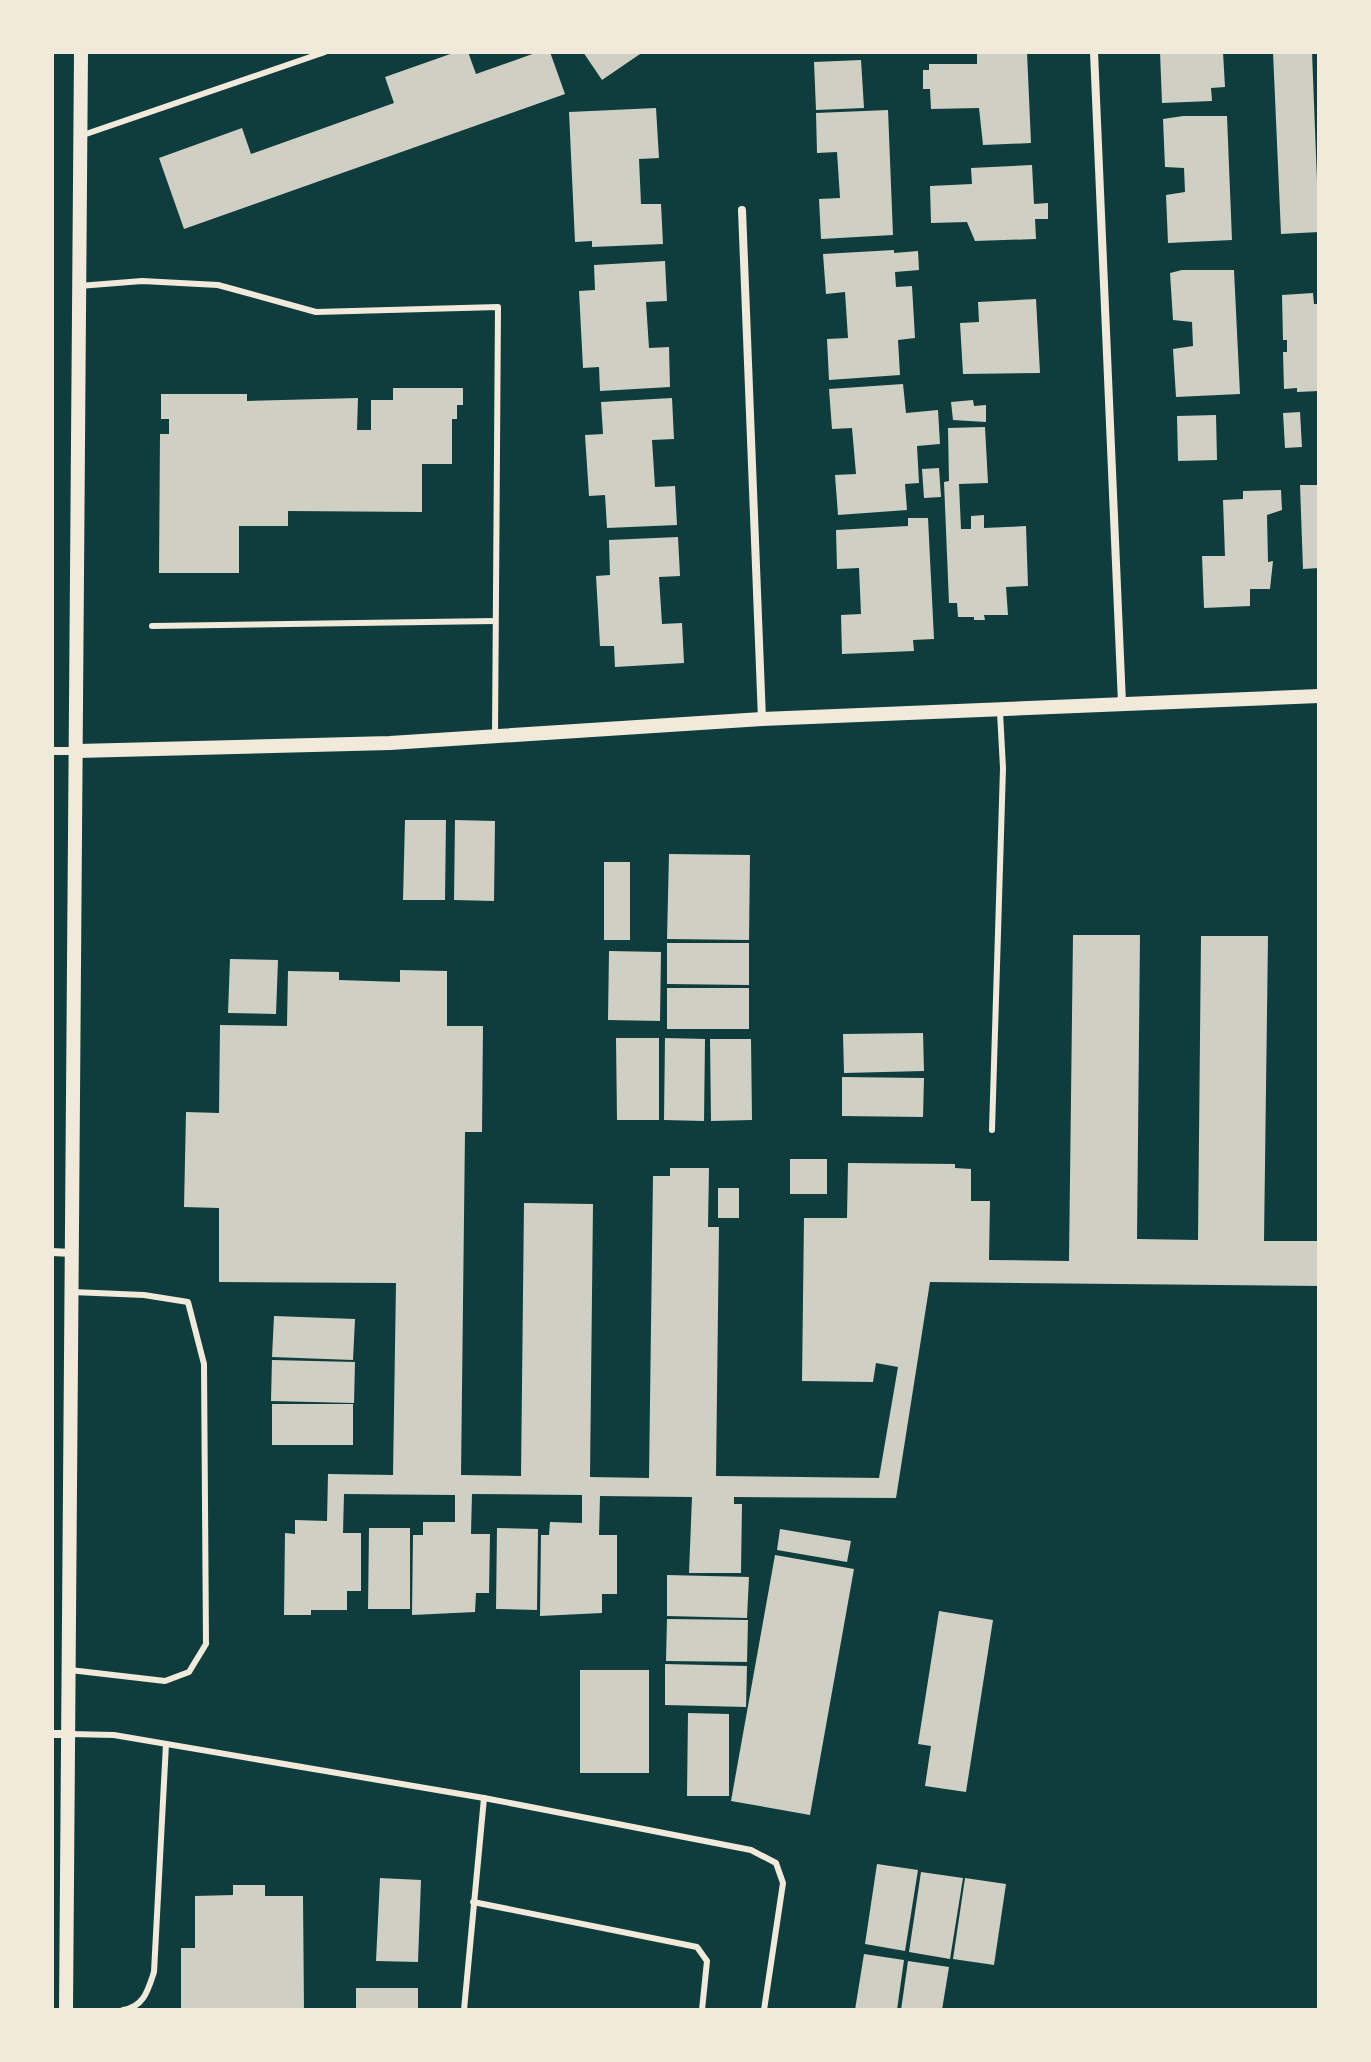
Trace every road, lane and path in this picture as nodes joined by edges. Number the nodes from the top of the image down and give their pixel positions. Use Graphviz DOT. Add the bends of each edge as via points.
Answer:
graph roads {
  1 [pos="81,52"];
  2 [pos="325,52"];
  3 [pos="1094,52"];
  4 [pos="81,136"];
  5 [pos="742,210"];
  6 [pos="79,286"];
  7 [pos="495,621"];
  8 [pos="152,626"];
  9 [pos="1319,696"];
  10 [pos="1122,703"];
  11 [pos="1000,708"];
  12 [pos="762,719"];
  13 [pos="495,736"];
  14 [pos="52,751"];
  15 [pos="77,751"];
  16 [pos="992,1130"];
  17 [pos="52,1252"];
  18 [pos="72,1253"];
  19 [pos="72,1292"];
  20 [pos="70,1670"];
  21 [pos="52,1734"];
  22 [pos="70,1734"];
  23 [pos="166,1744"];
  24 [pos="484,1798"];
  25 [pos="473,1902"];
  26 [pos="66,2010"];
  27 [pos="123,2010"];
  28 [pos="464,2010"];
  29 [pos="702,2010"];
  30 [pos="764,2010"];
  1 -- 4 [label="street"];
  2 -- 4 [label="lane"];
  3 -- 10 [label="street"];
  4 -- 6 [label="street"];
  5 -- 12 [label="street"];
  6 -- 7 [label="lane" via="142,281 218,285 316,312 498,307"];
  6 -- 15 [label="street"];
  7 -- 8 [label="lane"];
  7 -- 13 [label="lane"];
  9 -- 10 [label="street"];
  10 -- 11 [label="street"];
  11 -- 12 [label="street"];
  11 -- 16 [label="lane" via="1003,768"];
  12 -- 13 [label="street"];
  13 -- 15 [label="street"];
  14 -- 15 [label="street"];
  15 -- 18 [label="street"];
  17 -- 18 [label="street"];
  18 -- 19 [label="street"];
  19 -- 20 [label="street"];
  19 -- 20 [label="lane" via="188,1302 204,1364 206,1644 189,1672 165,1681"];
  20 -- 22 [label="street"];
  21 -- 22 [label="street"];
  22 -- 23 [label="lane"];
  22 -- 26 [label="street"];
  23 -- 24 [label="lane"];
  23 -- 27 [label="lane" via="154,1972 144,1998"];
  24 -- 25 [label="lane"];
  24 -- 30 [label="lane" via="751,1850 776,1863 783,1883 782,1907"];
  25 -- 28 [label="lane"];
  25 -- 29 [label="lane" via="697,1947 707,1961"];
}
